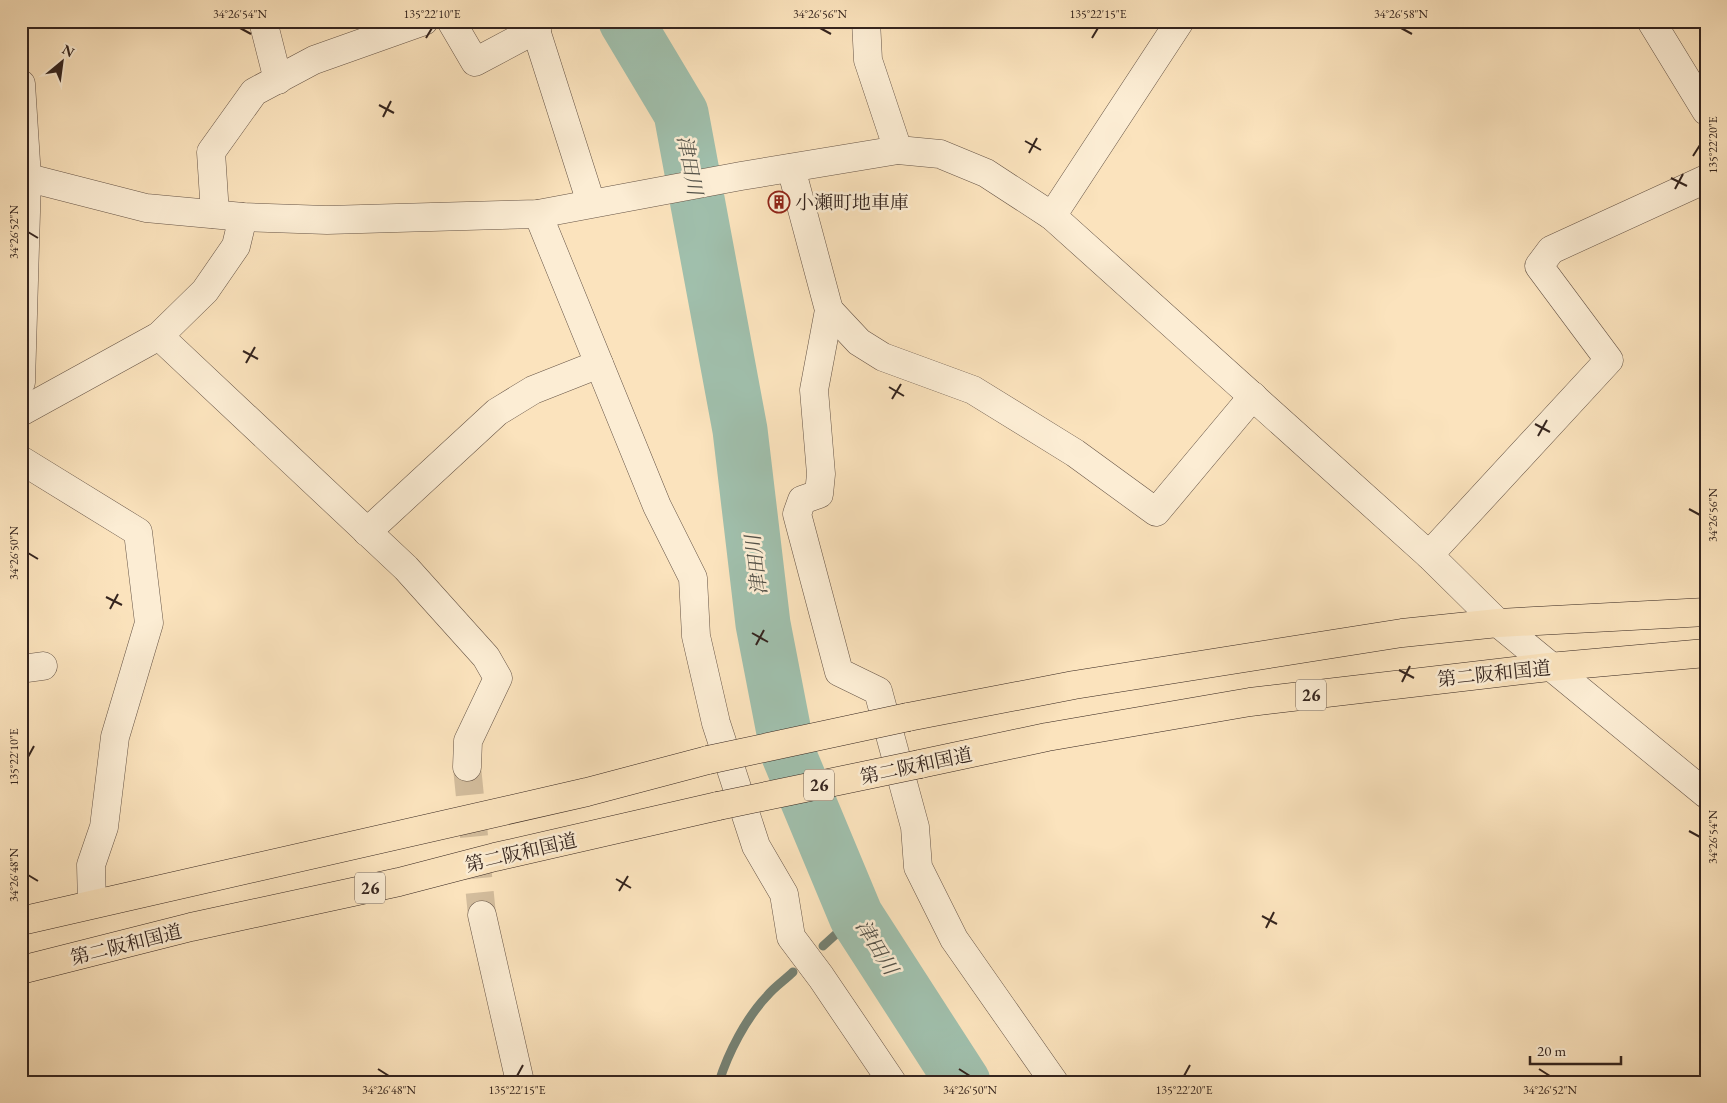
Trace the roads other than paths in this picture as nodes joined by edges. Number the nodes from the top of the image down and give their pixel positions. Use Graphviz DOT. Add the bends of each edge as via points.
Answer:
graph roads {
  1 [pos="264,21"];
  2 [pos="424,21"];
  3 [pos="450,21"];
  4 [pos="866,21"];
  5 [pos="1180,21"];
  6 [pos="1651,21"];
  7 [pos="535,25"];
  8 [pos="278,80"];
  9 [pos="21,84"];
  10 [pos="1706,111"];
  11 [pos="898,150"];
  12 [pos="791,168"];
  13 [pos="24,177"];
  14 [pos="1706,179"];
  15 [pos="591,203"];
  16 [pos="215,214"];
  17 [pos="538,214"];
  18 [pos="1052,216"];
  19 [pos="243,217"];
  20 [pos="829,310"];
  21 [pos="159,336"];
  22 [pos="599,364"];
  23 [pos="21,382"];
  24 [pos="1253,396"];
  25 [pos="21,412"];
  26 [pos="21,460"];
  27 [pos="367,532"];
  28 [pos="1429,555"];
  29 [pos="1706,612"];
  30 [pos="1498,623"];
  31 [pos="1706,653"];
  32 [pos="1550,667"];
  33 [pos="467,767"];
  34 [pos="1706,794"];
  35 [pos="92,904"];
  36 [pos="482,915"];
  37 [pos="21,921"];
  38 [pos="21,970"];
  39 [pos="520,1082"];
  40 [pos="892,1082"];
  41 [pos="1054,1082"];
  1 -- 8 [label="street"];
  2 -- 8 [label="street" via="314,60"];
  3 -- 7 [label="street" via="475,62"];
  4 -- 11 [label="street" via="868,60"];
  5 -- 18 [label="street"];
  6 -- 10 [label="street"];
  7 -- 15 [label="street"];
  8 -- 16 [label="street" via="254,92 210,152"];
  9 -- 13 [label="street"];
  11 -- 12 [label="street"];
  11 -- 18 [label="street" via="940,154 986,173"];
  12 -- 15 [label="street"];
  12 -- 20 [label="street"];
  13 -- 16 [label="street" via="146,208"];
  13 -- 23 [label="street"];
  14 -- 28 [label="street" via="1551,250 1539,266 1609,360"];
  15 -- 17 [label="street"];
  16 -- 19 [label="street"];
  17 -- 19 [label="street" via="328,220"];
  17 -- 22 [label="street"];
  18 -- 24 [label="street"];
  19 -- 21 [label="street" via="236,246 210,283"];
  20 -- 24 [label="street" via="859,342 882,357 973,390 1076,453 1156,512"];
  20 -- 41 [label="street" via="814,390 821,474 818,494 802,500 797,514 839,672 878,691 915,827 918,867 954,938"];
  21 -- 25 [label="street"];
  21 -- 27 [label="street"];
  22 -- 27 [label="street" via="533,390 497,412"];
  22 -- 40 [label="street" via="657,506 693,578 696,636 716,723 756,846 784,894 791,937 822,977"];
  24 -- 28 [label="street"];
  26 -- 35 [label="street" via="138,532 150,623 115,737 104,826 91,865"];
  27 -- 33 [label="street" via="486,657 498,678 468,742"];
  28 -- 30 [label="street"];
  29 -- 30 [label="highway, 26"];
  30 -- 32 [label="street"];
  30 -- 35 [label="highway, 26, bridge" via="1402,633 1242,657 908,717 708,760 587,792"];
  31 -- 32 [label="highway, 第二阪和国道 / 26"];
  32 -- 34 [label="street"];
  32 -- 38 [label="highway, 第二阪和国道 / 26, bridge" via="1183,712 1047,737 718,806 399,882 191,927"];
  35 -- 37 [label="highway, 26"];
  36 -- 39 [label="street"];
}
